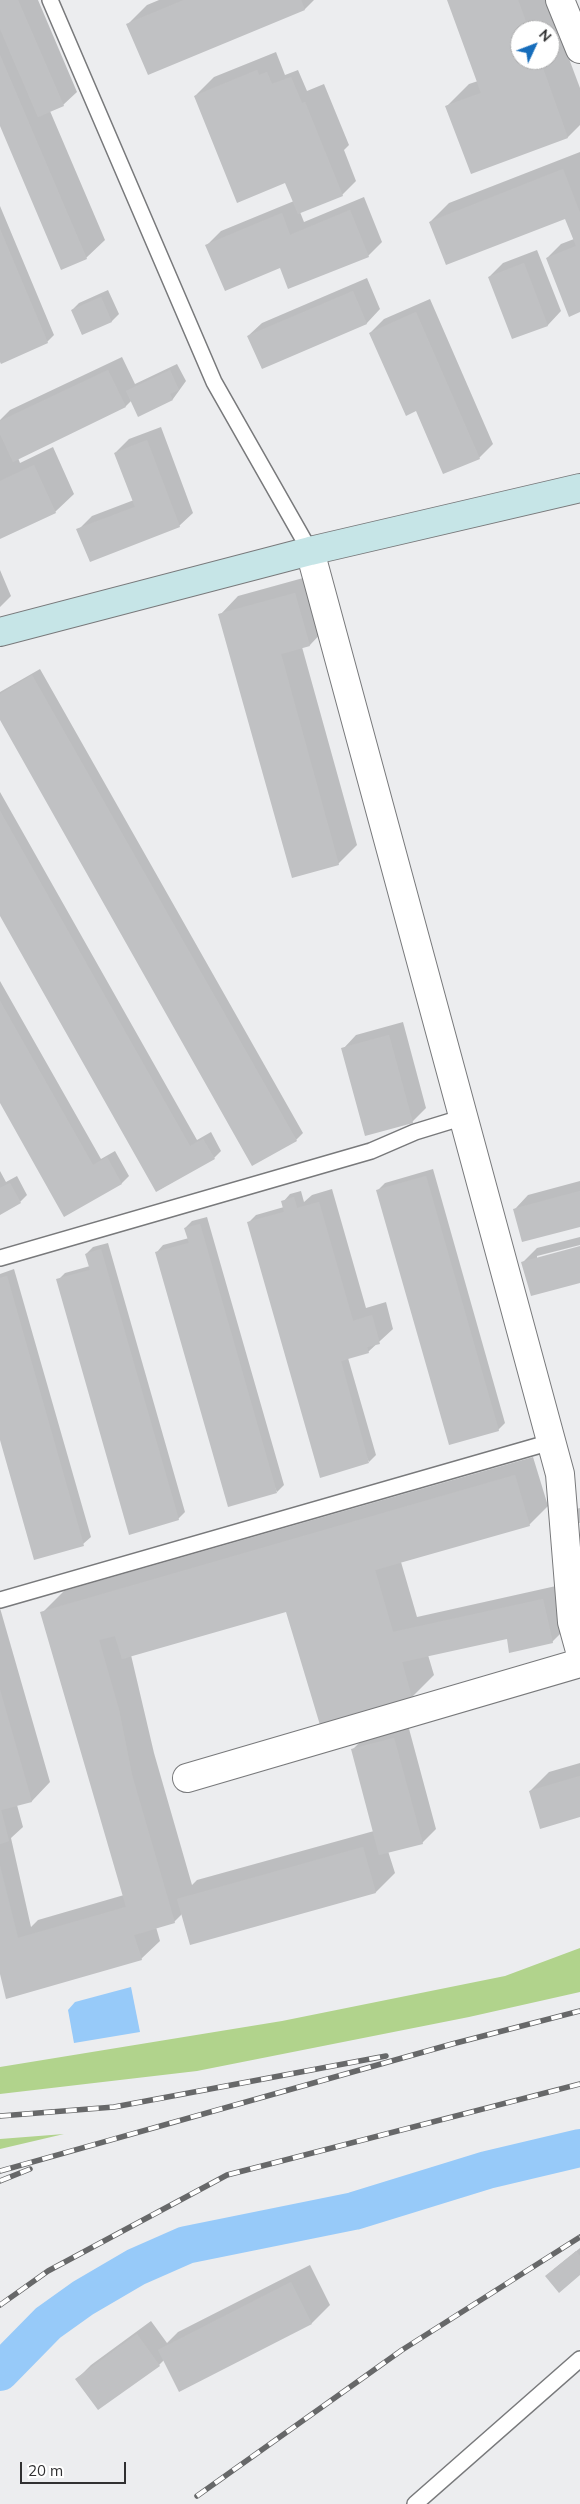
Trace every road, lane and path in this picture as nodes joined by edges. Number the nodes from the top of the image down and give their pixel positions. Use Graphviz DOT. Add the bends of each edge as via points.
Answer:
graph roads {
  1 [pos="50,0"];
  2 [pos="560,0"];
  3 [pos="580,49"];
  4 [pos="580,488"];
  5 [pos="310,551"];
  6 [pos="0,632"];
  7 [pos="464,1118"];
  8 [pos="0,1258"];
  9 [pos="551,1442"];
  10 [pos="0,1600"];
  11 [pos="580,1651"];
  12 [pos="580,1663"];
  13 [pos="187,1778"];
  14 [pos="580,2359"];
  15 [pos="415,2504"];
  1 -- 5 [label="lane" via="214,382"];
  2 -- 3 [label="street"];
  4 -- 5 [label="street"];
  5 -- 6 [label="street"];
  5 -- 7 [label="street"];
  7 -- 8 [label="lane" via="415,1132 371,1151"];
  7 -- 9 [label="street"];
  9 -- 10 [label="lane"];
  9 -- 11 [label="street" via="560,1474 572,1622"];
  12 -- 13 [label="street"];
  14 -- 15 [label="lane"];
}
